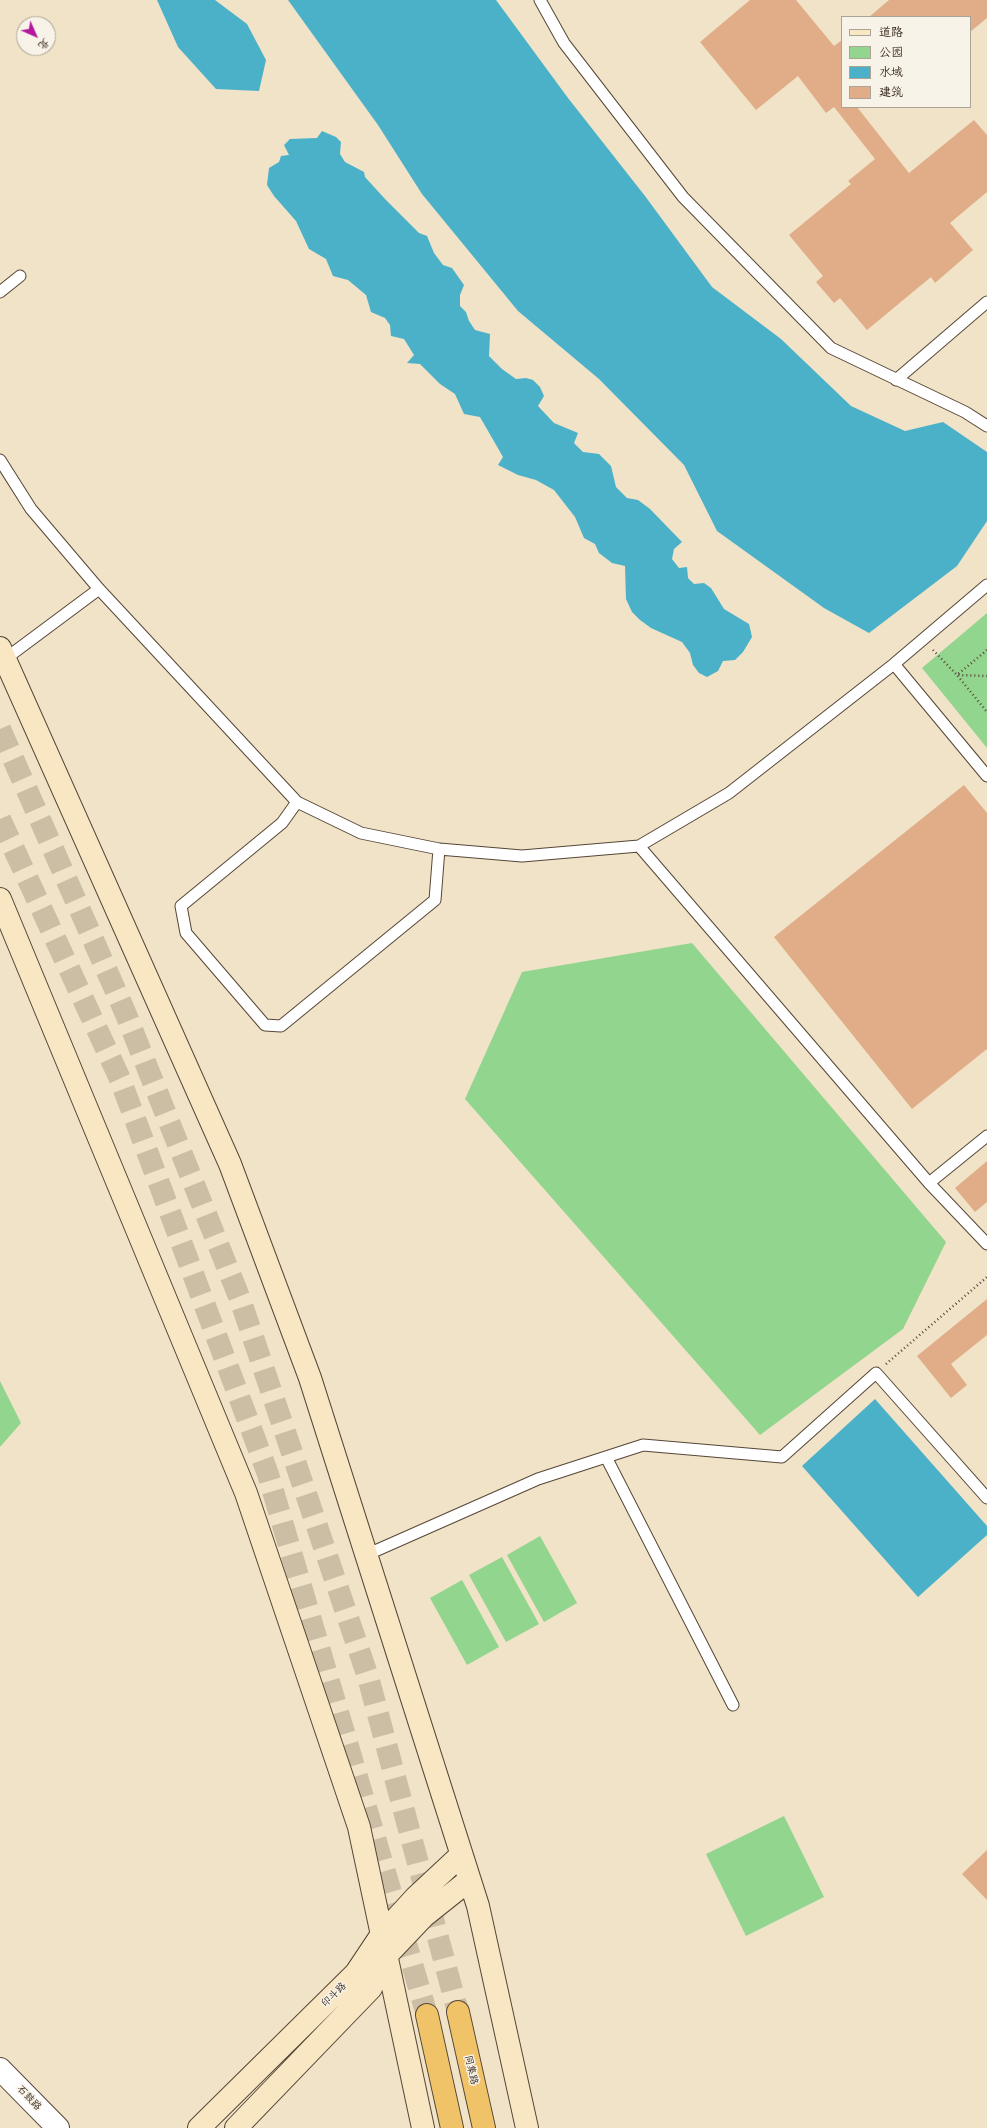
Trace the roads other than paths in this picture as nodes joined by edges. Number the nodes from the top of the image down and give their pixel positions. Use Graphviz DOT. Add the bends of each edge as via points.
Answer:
graph roads {
  1 [pos="540,0"];
  2 [pos="20,276"];
  3 [pos="0,292"];
  4 [pos="987,302"];
  5 [pos="896,380"];
  6 [pos="987,426"];
  7 [pos="0,460"];
  8 [pos="987,585"];
  9 [pos="99,589"];
  10 [pos="3,654"];
  11 [pos="894,664"];
  12 [pos="987,776"];
  13 [pos="297,802"];
  14 [pos="639,846"];
  15 [pos="439,849"];
  16 [pos="0,899"];
  17 [pos="987,1136"];
  18 [pos="930,1183"];
  19 [pos="987,1244"];
  20 [pos="606,1457"];
  21 [pos="987,1498"];
  22 [pos="366,1555"];
  23 [pos="733,1704"];
  24 [pos="461,1855"];
  25 [pos="468,1881"];
  26 [pos="382,1934"];
  27 [pos="386,1956"];
  28 [pos="458,2012"];
  29 [pos="427,2015"];
  30 [pos="0,2068"];
  31 [pos="58,2128"];
  32 [pos="198,2128"];
  33 [pos="236,2128"];
  34 [pos="423,2128"];
  35 [pos="452,2128"];
  36 [pos="484,2128"];
  37 [pos="527,2128"];
  1 -- 5 [label="lane" via="564,43 684,196 831,348"];
  2 -- 3 [label="lane"];
  4 -- 5 [label="lane"];
  5 -- 6 [label="lane" via="965,412"];
  7 -- 9 [label="lane" via="31,509"];
  8 -- 11 [label="lane"];
  9 -- 10 [label="lane"];
  9 -- 13 [label="lane"];
  10 -- 22 [label="main road" via="230,1164 310,1378"];
  11 -- 12 [label="lane"];
  11 -- 14 [label="lane" via="729,793"];
  13 -- 15 [label="lane" via="361,834"];
  13 -- 15 [label="lane" via="282,823 181,906 186,933 265,1025 281,1026 435,900"];
  14 -- 15 [label="lane" via="522,856"];
  14 -- 18 [label="lane"];
  16 -- 26 [label="main road" via="246,1494 359,1827"];
  17 -- 18 [label="lane"];
  18 -- 19 [label="lane"];
  20 -- 21 [label="lane" via="643,1445 782,1457 876,1373"];
  20 -- 22 [label="lane" via="538,1479"];
  20 -- 23 [label="lane"];
  22 -- 24 [label="main road"];
  24 -- 25 [label="main road"];
  24 -- 26 [label="main road, 印斗路" via="416,1896"];
  25 -- 27 [label="main road" via="424,1916"];
  25 -- 37 [label="main road" via="478,1906"];
  26 -- 27 [label="main road"];
  26 -- 32 [label="main road, 印斗路" via="356,1973"];
  27 -- 33 [label="main road" via="371,1988"];
  27 -- 34 [label="main road"];
  28 -- 36 [label="highway, 同集路"];
  29 -- 35 [label="highway"];
  30 -- 31 [label="street, 石鼓路"];
}
